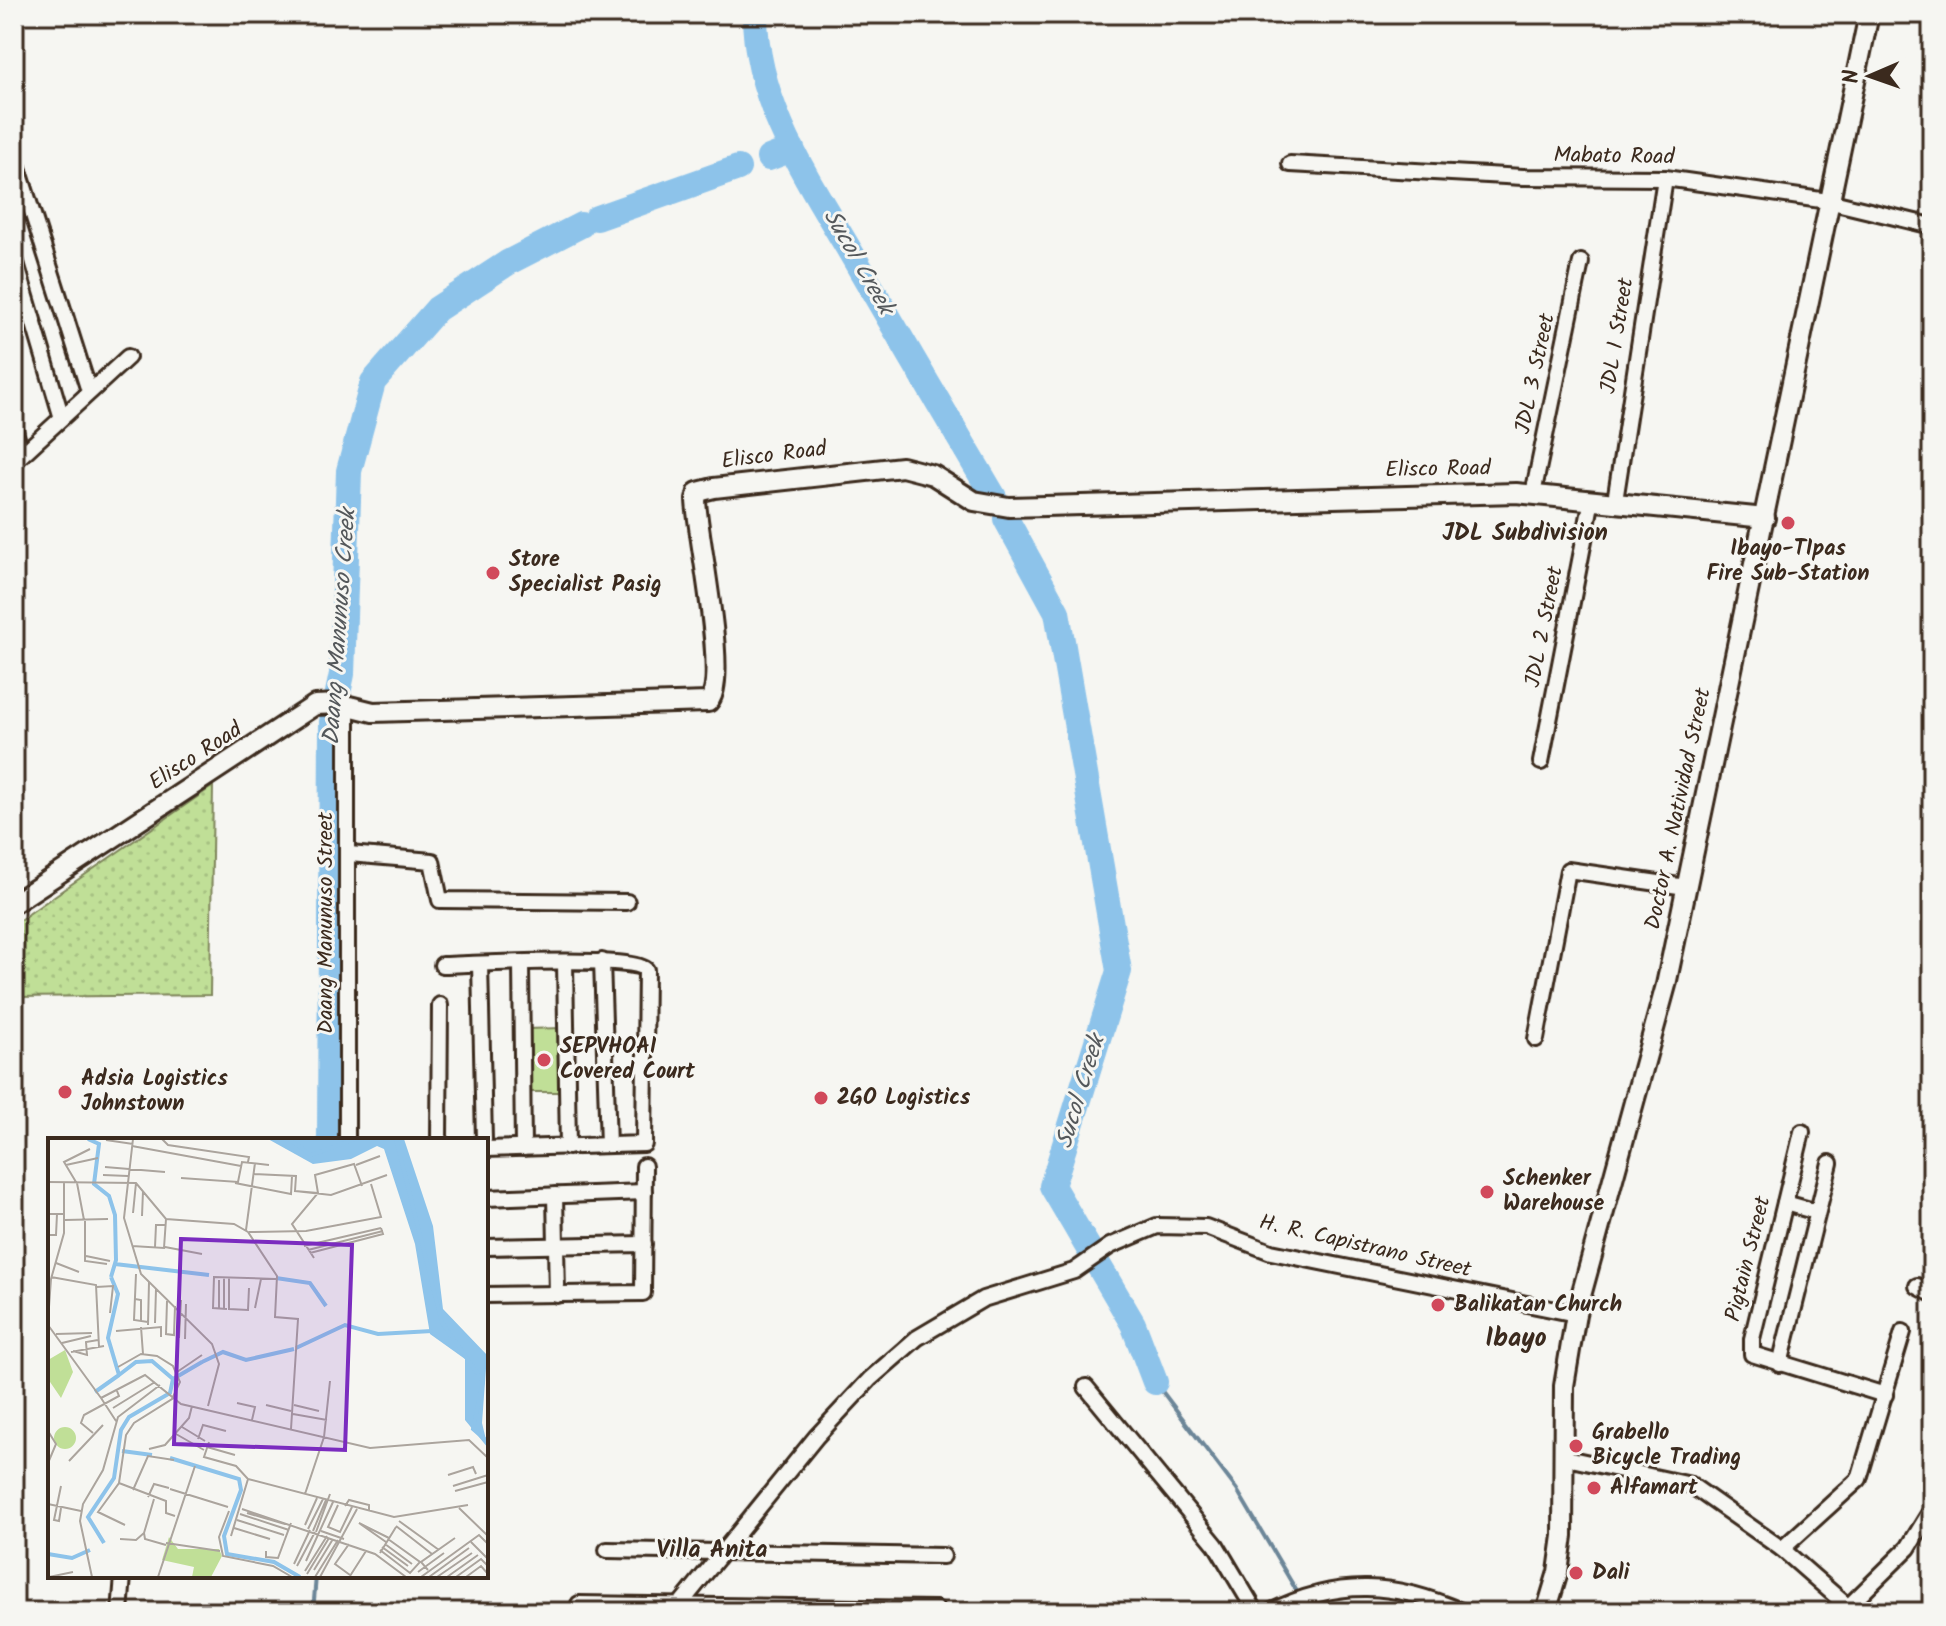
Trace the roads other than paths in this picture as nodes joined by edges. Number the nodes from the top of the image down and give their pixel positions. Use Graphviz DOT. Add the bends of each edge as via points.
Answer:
graph roads {
  1 [pos="1869,14"];
  2 [pos="14,155"];
  3 [pos="1290,164"];
  4 [pos="1665,178"];
  5 [pos="1828,201"];
  6 [pos="1932,226"];
  7 [pos="14,256"];
  8 [pos="1581,262"];
  9 [pos="128,357"];
  10 [pos="89,391"];
  11 [pos="61,415"];
  12 [pos="14,427"];
  13 [pos="18,458"];
  14 [pos="1533,494"];
  15 [pos="1592,499"];
  16 [pos="1615,501"];
  17 [pos="1765,518"];
  18 [pos="339,704"];
  19 [pos="1541,762"];
  20 [pos="349,854"];
  21 [pos="1686,887"];
  22 [pos="627,902"];
  23 [pos="14,903"];
  24 [pos="602,961"];
  25 [pos="565,962"];
  26 [pos="521,963"];
  27 [pos="480,964"];
  28 [pos="442,965"];
  29 [pos="440,1005"];
  30 [pos="1536,1039"];
  31 [pos="1802,1132"];
  32 [pos="347,1138"];
  33 [pos="439,1138"];
  34 [pos="484,1138"];
  35 [pos="608,1145"];
  36 [pos="568,1147"];
  37 [pos="523,1148"];
  38 [pos="488,1149"];
  39 [pos="1830,1163"];
  40 [pos="644,1166"];
  41 [pos="644,1192"];
  42 [pos="555,1195"];
  43 [pos="488,1198"];
  44 [pos="1785,1203"];
  45 [pos="1817,1212"];
  46 [pos="644,1244"];
  47 [pos="556,1246"];
  48 [pos="488,1247"];
  49 [pos="1917,1286"];
  50 [pos="1932,1294"];
  51 [pos="488,1295"];
  52 [pos="557,1295"];
  53 [pos="1576,1314"];
  54 [pos="1903,1332"];
  55 [pos="1780,1364"];
  56 [pos="1086,1387"];
  57 [pos="1885,1395"];
  58 [pos="1562,1457"];
  59 [pos="1932,1509"];
  60 [pos="1782,1549"];
  61 [pos="607,1550"];
  62 [pos="721,1554"];
  63 [pos="943,1556"];
  64 [pos="123,1578"];
  65 [pos="579,1604"];
  66 [pos="936,1609"];
  67 [pos="1851,1609"];
  68 [pos="677,1610"];
  69 [pos="120,1612"];
  70 [pos="1256,1612"];
  71 [pos="1270,1612"];
  72 [pos="1463,1612"];
  73 [pos="1546,1612"];
  1 -- 5 [label="main road, Doctor A. Natividad Street"];
  2 -- 10 [label="street"];
  3 -- 4 [label="street, Mabato Road" via="1523,177"];
  4 -- 5 [label="street, Mabato Road"];
  4 -- 16 [label="street, JDL 1 Street"];
  5 -- 6 [label="street, Mabato Road"];
  5 -- 17 [label="main road, Doctor A. Natividad Street"];
  7 -- 11 [label="street"];
  8 -- 14 [label="street, JDL 3 Street"];
  9 -- 10 [label="street"];
  10 -- 11 [label="street"];
  11 -- 13 [label="street"];
  12 -- 13 [label="street"];
  14 -- 15 [label="main road, Elisco Road"];
  14 -- 18 [label="main road, Elisco Road" via="1009,507 974,501 933,475 902,467 714,488 698,492 696,500 714,644 715,690 708,702 373,712"];
  15 -- 16 [label="main road, Elisco Road"];
  15 -- 19 [label="street, JDL 2 Street"];
  16 -- 17 [label="main road, Elisco Road"];
  17 -- 21 [label="main road, Doctor A. Natividad Street"];
  18 -- 20 [label="street, Daang Manunuso Street"];
  18 -- 23 [label="main road, Elisco Road" via="315,705"];
  20 -- 22 [label="street" via="432,861 440,900"];
  20 -- 32 [label="street, Daang Manunuso Street"];
  21 -- 30 [label="street" via="1568,870"];
  21 -- 53 [label="main road, Doctor A. Natividad Street" via="1666,985"];
  24 -- 25 [label="street"];
  24 -- 35 [label="street"];
  24 -- 35 [label="street" via="640,964 646,970 644,1144"];
  25 -- 26 [label="street"];
  25 -- 36 [label="street"];
  26 -- 27 [label="street"];
  26 -- 37 [label="street"];
  27 -- 28 [label="street"];
  27 -- 34 [label="street"];
  29 -- 33 [label="street"];
  31 -- 44 [label="street, Pigtain Street"];
  35 -- 36 [label="street"];
  36 -- 37 [label="street"];
  37 -- 38 [label="street"];
  39 -- 45 [label="street"];
  40 -- 41 [label="street"];
  41 -- 42 [label="street"];
  41 -- 46 [label="street"];
  42 -- 43 [label="street"];
  42 -- 47 [label="street"];
  44 -- 45 [label="street"];
  44 -- 55 [label="street, Pigtain Street" via="1751,1348 1756,1357"];
  45 -- 55 [label="street"];
  46 -- 47 [label="street"];
  46 -- 52 [label="street" via="643,1292"];
  47 -- 48 [label="street"];
  47 -- 52 [label="street"];
  49 -- 50 [label="street"];
  51 -- 52 [label="street"];
  53 -- 58 [label="main road, Doctor A. Natividad Street" via="1564,1386"];
  53 -- 62 [label="street, H. R. Capistrano Street" via="1271,1252 1206,1227 1157,1226 1103,1251 1084,1266 983,1299 917,1338 816,1437"];
  54 -- 57 [label="street"];
  55 -- 57 [label="street, Pigtain Street"];
  56 -- 70 [label="street" via="1216,1545"];
  57 -- 60 [label="street" via="1855,1485"];
  58 -- 60 [label="street" via="1691,1485"];
  58 -- 73 [label="main road, Doctor A. Natividad Street" via="1563,1536"];
  59 -- 67 [label="street" via="1908,1548"];
  60 -- 67 [label="street"];
  61 -- 62 [label="street"];
  62 -- 63 [label="street"];
  62 -- 68 [label="street, H. R. Capistrano Street"];
  64 -- 69 [label="street"];
  65 -- 68 [label="street"];
  66 -- 68 [label="street"];
  71 -- 72 [label="street" via="1311,1595 1357,1586 1421,1594"];
}
